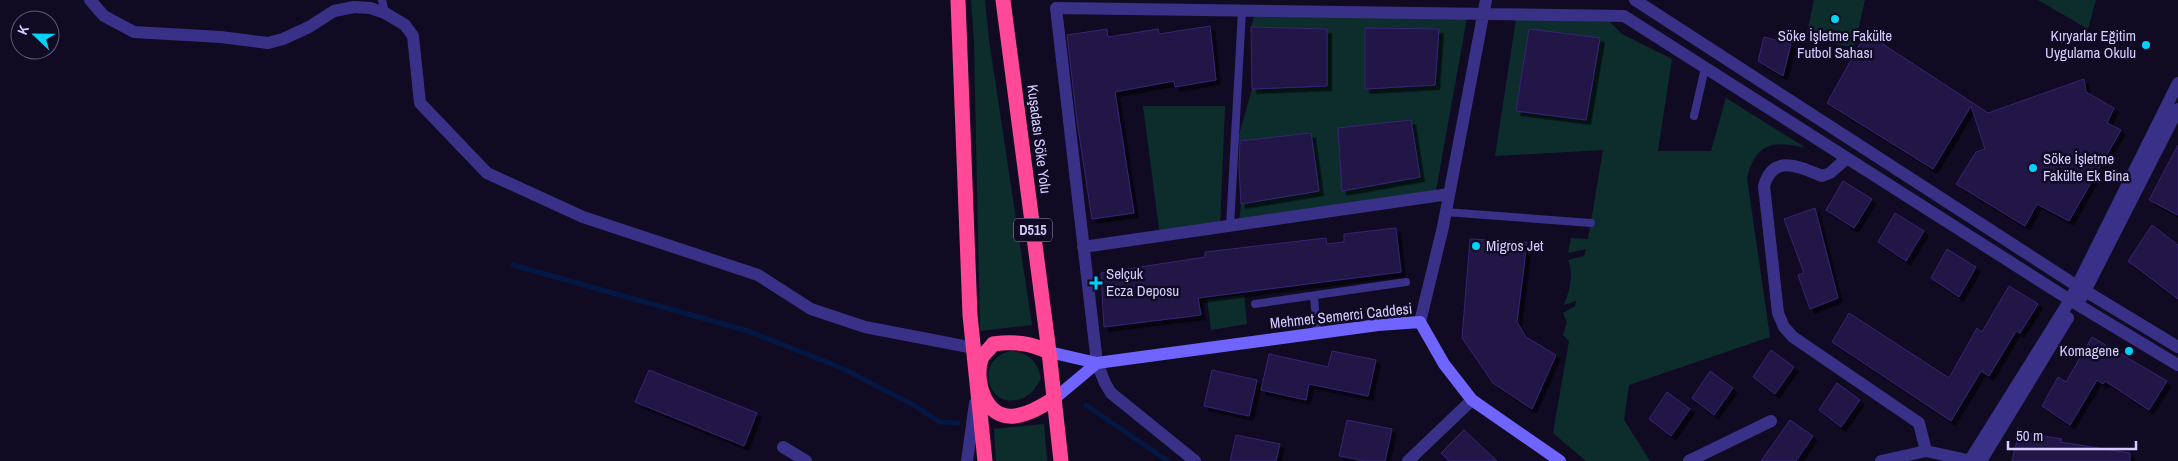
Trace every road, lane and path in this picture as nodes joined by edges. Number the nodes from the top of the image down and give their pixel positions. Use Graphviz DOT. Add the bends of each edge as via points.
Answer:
graph roads {
  1 [pos="90,0"];
  2 [pos="958,0"];
  3 [pos="1003,0"];
  4 [pos="1486,0"];
  5 [pos="1638,1"];
  6 [pos="1060,4"];
  7 [pos="384,6"];
  8 [pos="1242,11"];
  9 [pos="1484,14"];
  10 [pos="1637,24"];
  11 [pos="1706,68"];
  12 [pos="2178,83"];
  13 [pos="2178,109"];
  14 [pos="1694,116"];
  15 [pos="1847,158"];
  16 [pos="1449,194"];
  17 [pos="1445,212"];
  18 [pos="1591,223"];
  19 [pos="1230,226"];
  20 [pos="1083,247"];
  21 [pos="1406,282"];
  22 [pos="2081,288"];
  23 [pos="1314,296"];
  24 [pos="2074,302"];
  25 [pos="1255,304"];
  26 [pos="1420,322"];
  27 [pos="1317,333"];
  28 [pos="993,344"];
  29 [pos="2178,347"];
  30 [pos="974,348"];
  31 [pos="1049,352"];
  32 [pos="1097,363"];
  33 [pos="2178,365"];
  34 [pos="978,381"];
  35 [pos="1054,398"];
  36 [pos="1472,400"];
  37 [pos="1771,421"];
  38 [pos="782,447"];
  39 [pos="1926,451"];
  40 [pos="806,461"];
  41 [pos="967,461"];
  42 [pos="986,461"];
  43 [pos="1061,461"];
  44 [pos="1195,461"];
  45 [pos="1408,461"];
  46 [pos="1560,461"];
  47 [pos="1689,461"];
  48 [pos="1881,461"];
  49 [pos="1971,461"];
  50 [pos="1981,461"];
  1 -- 7 [label="street" via="104,16 134,32 268,43 309,27 334,10"];
  2 -- 30 [label="highway"];
  3 -- 31 [label="highway, Kuşadası Söke Yolu / D515"];
  4 -- 9 [label="street"];
  5 -- 10 [label="street"];
  5 -- 22 [label="street"];
  6 -- 8 [label="street"];
  6 -- 20 [label="street"];
  7 -- 30 [label="street" via="406,25 413,36 420,103 487,173 583,217 758,275 811,309 865,327"];
  8 -- 9 [label="street"];
  8 -- 19 [label="lane"];
  9 -- 10 [label="street" via="1624,16"];
  9 -- 16 [label="street"];
  10 -- 11 [label="street"];
  11 -- 14 [label="lane"];
  11 -- 15 [label="street"];
  12 -- 22 [label="street"];
  13 -- 22 [label="street"];
  15 -- 24 [label="street"];
  15 -- 39 [label="street" via="1822,176 1798,166 1784,165 1773,170 1765,180 1778,313 1793,337 1920,423"];
  16 -- 17 [label="street"];
  16 -- 19 [label="street"];
  17 -- 18 [label="lane"];
  17 -- 26 [label="street"];
  19 -- 20 [label="street"];
  20 -- 32 [label="street"];
  21 -- 23 [label="lane"];
  22 -- 24 [label="street"];
  22 -- 29 [label="street"];
  23 -- 25 [label="lane"];
  23 -- 27 [label="lane"];
  24 -- 33 [label="street"];
  24 -- 49 [label="street"];
  24 -- 50 [label="street"];
  26 -- 27 [label="street, Mehmet Semerci Caddesi"];
  26 -- 36 [label="street, Mehmet Semerci Caddesi" via="1444,364"];
  27 -- 32 [label="street, Mehmet Semerci Caddesi"];
  28 -- 30 [label="highway"];
  28 -- 31 [label="highway" via="1020,343"];
  28 -- 34 [label="highway" via="982,358"];
  30 -- 34 [label="highway"];
  31 -- 32 [label="street, Mehmet Semerci Caddesi"];
  31 -- 35 [label="highway, Kuşadası Söke Yolu / D515"];
  32 -- 35 [label="street"];
  32 -- 44 [label="street" via="1112,393"];
  34 -- 35 [label="highway" via="985,402 998,413 1014,417"];
  34 -- 41 [label="street"];
  34 -- 42 [label="highway"];
  35 -- 43 [label="highway, Kuşadası Söke Yolu / D515"];
  36 -- 45 [label="street"];
  36 -- 46 [label="street, Mehmet Semerci Caddesi"];
  37 -- 47 [label="street"];
  38 -- 40 [label="street"];
  39 -- 48 [label="street"];
  39 -- 49 [label="street"];
}
